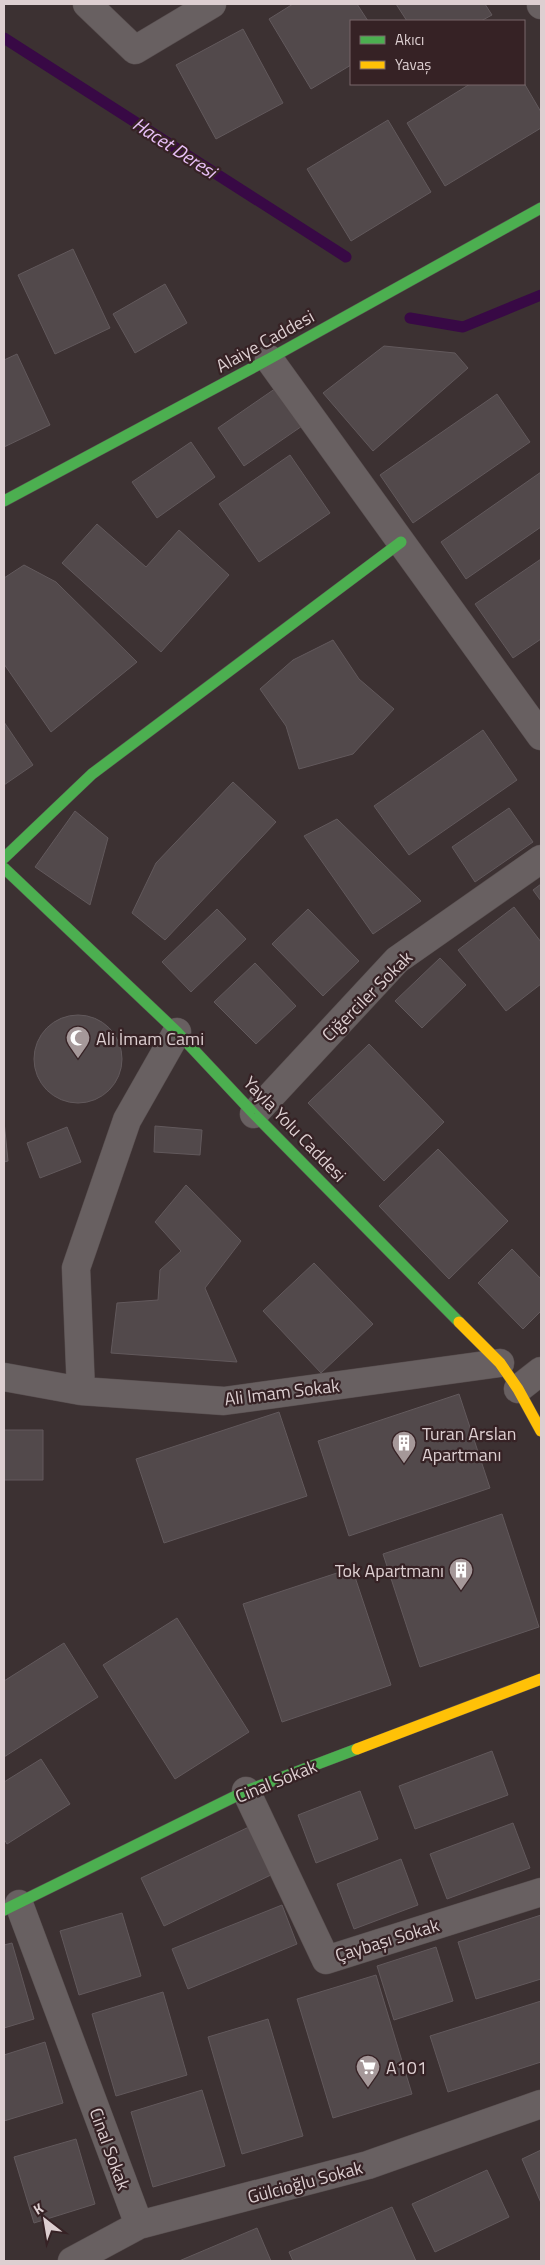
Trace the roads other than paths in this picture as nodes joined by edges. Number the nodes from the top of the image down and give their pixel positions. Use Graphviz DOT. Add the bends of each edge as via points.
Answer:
graph roads {
  1 [pos="87,4"];
  2 [pos="212,4"];
  3 [pos="541,208"];
  4 [pos="269,359"];
  5 [pos="4,501"];
  6 [pos="401,542"];
  7 [pos="541,736"];
  8 [pos="4,858"];
  9 [pos="541,859"];
  10 [pos="4,868"];
  11 [pos="177,1032"];
  12 [pos="254,1114"];
  13 [pos="500,1363"];
  14 [pos="541,1372"];
  15 [pos="4,1377"];
  16 [pos="518,1389"];
  17 [pos="81,1391"];
  18 [pos="541,1431"];
  19 [pos="541,1679"];
  20 [pos="246,1791"];
  21 [pos="541,1892"];
  22 [pos="11,1907"];
  23 [pos="541,2104"];
  24 [pos="139,2225"];
  25 [pos="72,2261"];
  1 -- 2 [label="street" via="134,50"];
  3 -- 4 [label="street, Alaiye Caddesi"];
  4 -- 5 [label="street, Alaiye Caddesi"];
  4 -- 6 [label="street"];
  6 -- 7 [label="street"];
  6 -- 8 [label="street" via="92,774"];
  9 -- 12 [label="street, Ciğerciler Sokak" via="397,960"];
  10 -- 11 [label="street, Yayla Yolu Caddesi"];
  11 -- 12 [label="street, Yayla Yolu Caddesi"];
  11 -- 17 [label="street" via="127,1120 76,1268"];
  12 -- 13 [label="street, Yayla Yolu Caddesi"];
  13 -- 16 [label="street, Yayla Yolu Caddesi"];
  13 -- 17 [label="street, Ali Imam Sokak" via="224,1401"];
  14 -- 16 [label="street"];
  15 -- 17 [label="street, Ali Imam Sokak"];
  16 -- 18 [label="street, Yayla Yolu Caddesi"];
  19 -- 20 [label="street, Cinal Sokak"];
  20 -- 21 [label="street, Çaybaşı Sokak" via="326,1960"];
  20 -- 22 [label="street, Cinal Sokak"];
  22 -- 24 [label="street, Cinal Sokak"];
  23 -- 24 [label="street, Gülcioğlu Sokak" via="368,2165"];
  24 -- 25 [label="street, Gülcioğlu Sokak"];
}
